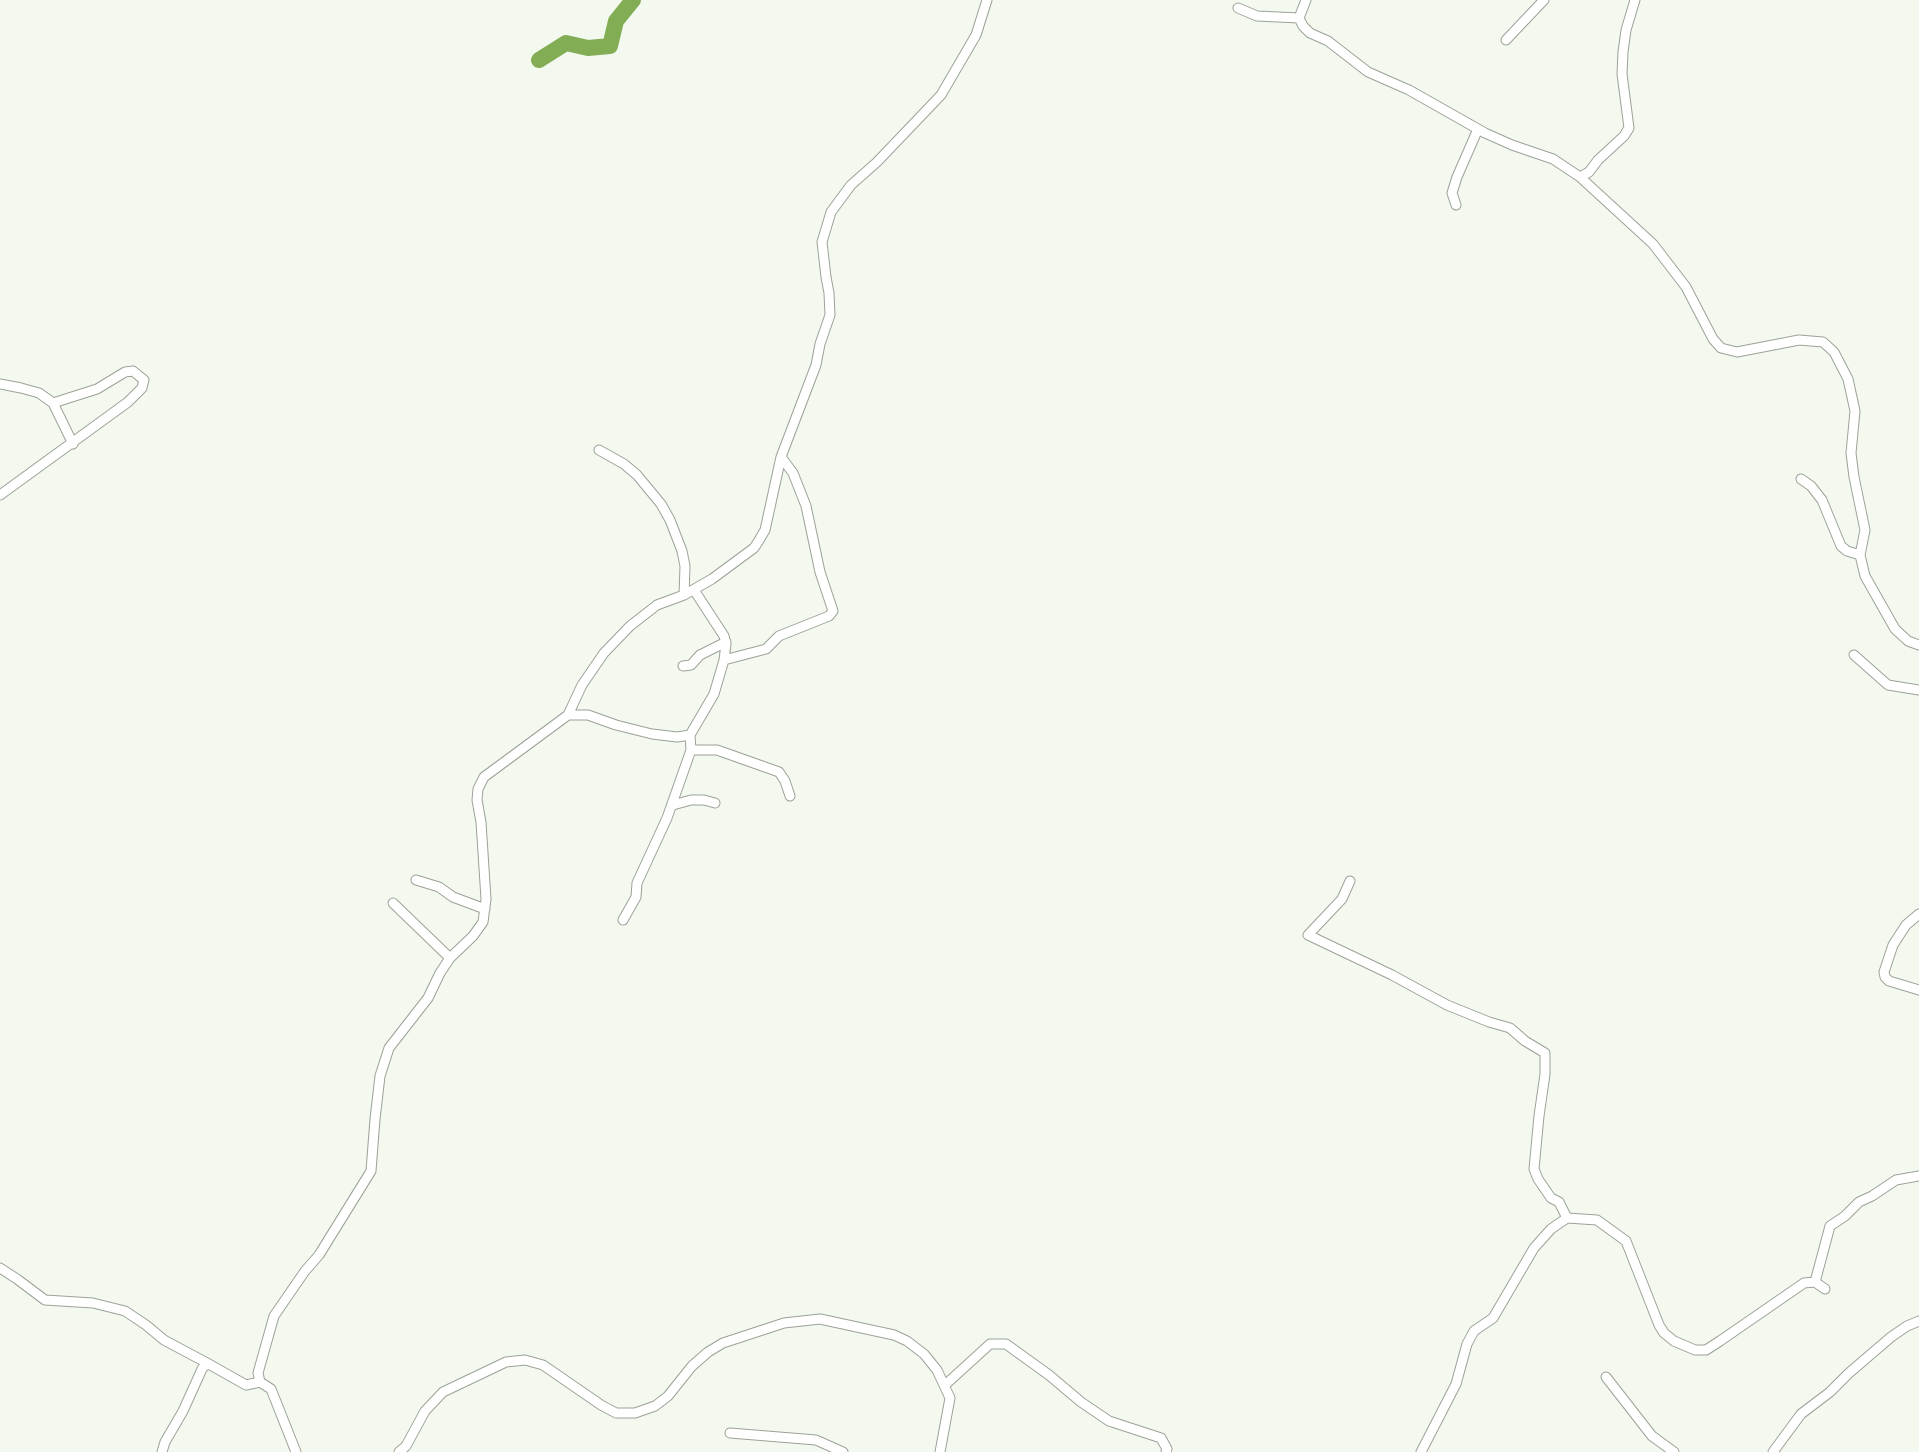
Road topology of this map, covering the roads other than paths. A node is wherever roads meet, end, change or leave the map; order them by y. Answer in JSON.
{"nodes":[{"id":1,"x":987,"y":0,"type":"edge"},
{"id":2,"x":1306,"y":0,"type":"edge"},
{"id":3,"x":1544,"y":0,"type":"edge"},
{"id":4,"x":1635,"y":0,"type":"edge"},
{"id":5,"x":1238,"y":8,"type":"dead end"},
{"id":6,"x":1299,"y":18,"type":"junction"},
{"id":7,"x":1506,"y":40,"type":"dead end"},
{"id":8,"x":1478,"y":129,"type":"junction"},
{"id":9,"x":1580,"y":177,"type":"junction"},
{"id":10,"x":1456,"y":206,"type":"dead end"},
{"id":11,"x":0,"y":384,"type":"edge"},
{"id":12,"x":53,"y":403,"type":"junction"},
{"id":13,"x":73,"y":444,"type":"junction"},
{"id":14,"x":599,"y":450,"type":"dead end"},
{"id":15,"x":781,"y":457,"type":"junction"},
{"id":16,"x":1801,"y":479,"type":"dead end"},
{"id":17,"x":0,"y":495,"type":"edge"},
{"id":18,"x":1860,"y":555,"type":"junction"},
{"id":19,"x":694,"y":590,"type":"junction"},
{"id":20,"x":684,"y":595,"type":"junction"},
{"id":21,"x":726,"y":642,"type":"junction"},
{"id":22,"x":1919,"y":645,"type":"edge"},
{"id":23,"x":1854,"y":655,"type":"dead end"},
{"id":24,"x":724,"y":660,"type":"junction"},
{"id":25,"x":683,"y":666,"type":"dead end"},
{"id":26,"x":1919,"y":690,"type":"edge"},
{"id":27,"x":568,"y":715,"type":"junction"},
{"id":28,"x":690,"y":735,"type":"junction"},
{"id":29,"x":691,"y":750,"type":"junction"},
{"id":30,"x":790,"y":796,"type":"dead end"},
{"id":31,"x":715,"y":803,"type":"dead end"},
{"id":32,"x":673,"y":804,"type":"junction"},
{"id":33,"x":416,"y":880,"type":"dead end"},
{"id":34,"x":1350,"y":881,"type":"dead end"},
{"id":35,"x":393,"y":903,"type":"dead end"},
{"id":36,"x":485,"y":909,"type":"junction"},
{"id":37,"x":1919,"y":914,"type":"edge"},
{"id":38,"x":623,"y":920,"type":"dead end"},
{"id":39,"x":450,"y":958,"type":"junction"},
{"id":40,"x":1919,"y":990,"type":"edge"},
{"id":41,"x":1919,"y":1176,"type":"edge"},
{"id":42,"x":1567,"y":1218,"type":"junction"},
{"id":43,"x":0,"y":1268,"type":"edge"},
{"id":44,"x":1815,"y":1282,"type":"junction"},
{"id":45,"x":1825,"y":1289,"type":"dead end"},
{"id":46,"x":1919,"y":1321,"type":"edge"},
{"id":47,"x":207,"y":1363,"type":"junction"},
{"id":48,"x":1606,"y":1377,"type":"dead end"},
{"id":49,"x":260,"y":1382,"type":"junction"},
{"id":50,"x":946,"y":1384,"type":"junction"},
{"id":51,"x":730,"y":1432,"type":"dead end"},
{"id":52,"x":162,"y":1452,"type":"edge"},
{"id":53,"x":296,"y":1452,"type":"edge"},
{"id":54,"x":399,"y":1452,"type":"edge"},
{"id":55,"x":843,"y":1452,"type":"edge"},
{"id":56,"x":940,"y":1452,"type":"edge"},
{"id":57,"x":1166,"y":1452,"type":"edge"},
{"id":58,"x":1422,"y":1452,"type":"edge"},
{"id":59,"x":1674,"y":1452,"type":"edge"},
{"id":60,"x":1773,"y":1452,"type":"edge"}],
"edges":[{"from":1,"to":15,"type":"street"},
{"from":2,"to":6,"type":"street"},
{"from":3,"to":7,"type":"street"},
{"from":4,"to":9,"type":"street"},
{"from":5,"to":6,"type":"street"},
{"from":6,"to":8,"type":"street"},
{"from":8,"to":9,"type":"street"},
{"from":8,"to":10,"type":"street"},
{"from":9,"to":18,"type":"street"},
{"from":11,"to":12,"type":"street"},
{"from":12,"to":13,"type":"street"},
{"from":12,"to":13,"type":"street"},
{"from":13,"to":17,"type":"street"},
{"from":14,"to":20,"type":"street"},
{"from":15,"to":19,"type":"street"},
{"from":15,"to":24,"type":"street"},
{"from":16,"to":18,"type":"street"},
{"from":18,"to":22,"type":"street"},
{"from":19,"to":20,"type":"street"},
{"from":19,"to":21,"type":"street"},
{"from":20,"to":27,"type":"street"},
{"from":21,"to":24,"type":"street"},
{"from":21,"to":25,"type":"street"},
{"from":23,"to":26,"type":"street"},
{"from":24,"to":28,"type":"street"},
{"from":27,"to":28,"type":"street"},
{"from":27,"to":36,"type":"street"},
{"from":28,"to":29,"type":"street"},
{"from":29,"to":30,"type":"street"},
{"from":29,"to":32,"type":"street"},
{"from":31,"to":32,"type":"street"},
{"from":32,"to":38,"type":"street"},
{"from":33,"to":36,"type":"street"},
{"from":34,"to":42,"type":"street"},
{"from":35,"to":39,"type":"street"},
{"from":36,"to":39,"type":"street"},
{"from":37,"to":40,"type":"street"},
{"from":39,"to":49,"type":"street"},
{"from":41,"to":44,"type":"street"},
{"from":42,"to":44,"type":"street"},
{"from":42,"to":58,"type":"street"},
{"from":43,"to":47,"type":"street"},
{"from":44,"to":45,"type":"street"},
{"from":46,"to":60,"type":"street"},
{"from":47,"to":49,"type":"street"},
{"from":47,"to":52,"type":"street"},
{"from":48,"to":59,"type":"street"},
{"from":49,"to":53,"type":"street"},
{"from":50,"to":54,"type":"street"},
{"from":50,"to":56,"type":"street"},
{"from":50,"to":57,"type":"street"},
{"from":51,"to":55,"type":"street"}]}
